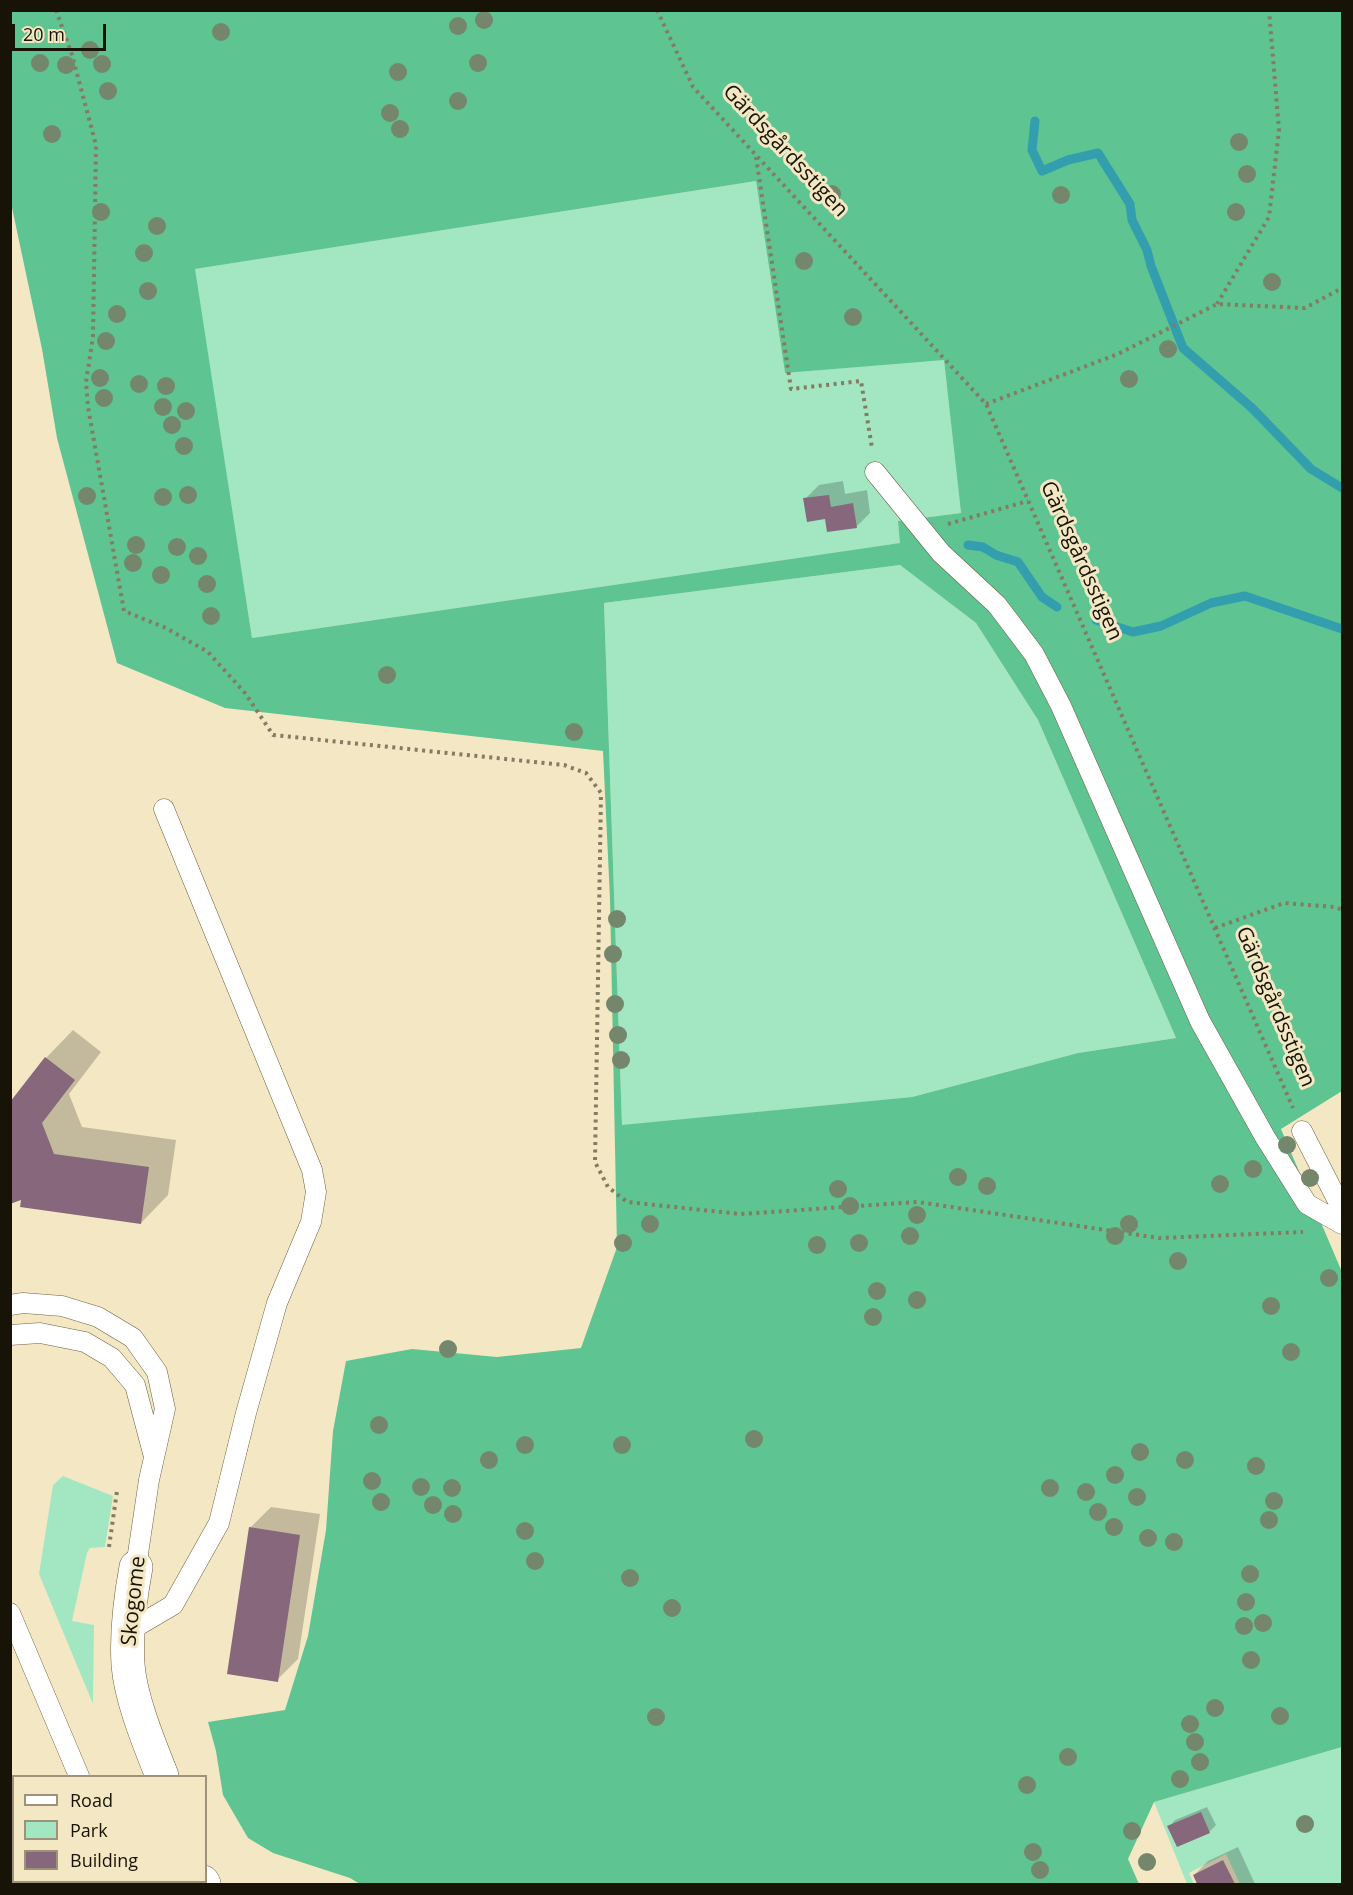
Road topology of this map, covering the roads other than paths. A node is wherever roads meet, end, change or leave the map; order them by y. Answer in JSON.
{"nodes":[{"id":1,"x":875,"y":472,"type":"road end"},
{"id":2,"x":164,"y":809,"type":"dead end"},
{"id":3,"x":1302,"y":1131,"type":"road end"},
{"id":4,"x":1342,"y":1209,"type":"edge"},
{"id":5,"x":1342,"y":1224,"type":"edge"},
{"id":6,"x":10,"y":1305,"type":"edge"},
{"id":7,"x":10,"y":1335,"type":"edge"},
{"id":8,"x":154,"y":1458,"type":"junction"},
{"id":9,"x":136,"y":1567,"type":"joint"},
{"id":10,"x":10,"y":1612,"type":"edge"},
{"id":11,"x":127,"y":1632,"type":"junction"},
{"id":12,"x":79,"y":1775,"type":"edge"},
{"id":13,"x":162,"y":1775,"type":"edge"}],
"edges":[{"from":1,"to":5,"type":"lane"},
{"from":2,"to":11,"type":"lane"},
{"from":3,"to":4,"type":"lane"},
{"from":6,"to":8,"type":"lane","name":"Skogome"},
{"from":7,"to":8,"type":"lane","name":"Skogome"},
{"from":8,"to":9,"type":"lane","name":"Skogome"},
{"from":9,"to":11,"type":"street","name":"Skogome"},
{"from":10,"to":12,"type":"lane"},
{"from":11,"to":13,"type":"street","name":"Skogome"}]}
